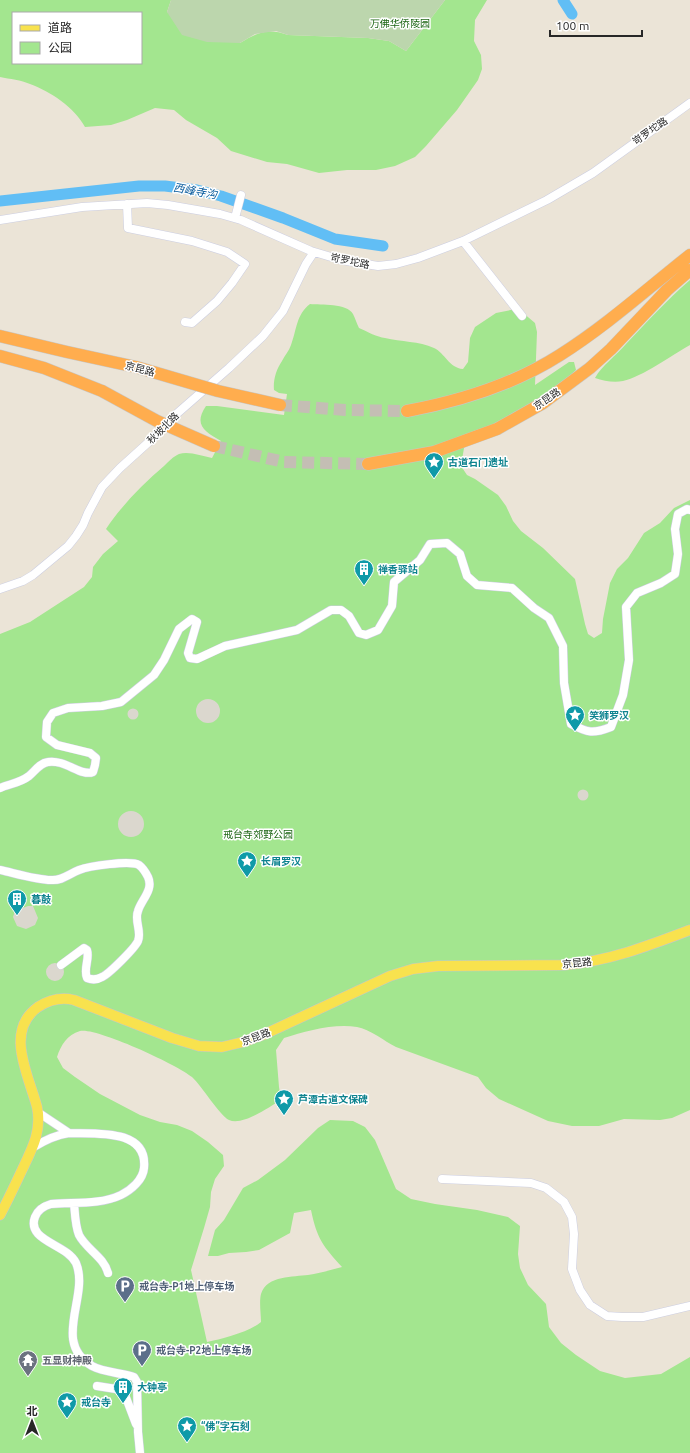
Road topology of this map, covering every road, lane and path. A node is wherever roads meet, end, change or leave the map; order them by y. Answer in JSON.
{"nodes":[{"id":1,"x":690,"y":103,"type":"edge"},
{"id":2,"x":240,"y":196,"type":"dead end"},
{"id":3,"x":128,"y":204,"type":"junction"},
{"id":4,"x":235,"y":218,"type":"junction"},
{"id":5,"x":0,"y":220,"type":"edge"},
{"id":6,"x":463,"y":241,"type":"junction"},
{"id":7,"x":314,"y":252,"type":"junction"},
{"id":8,"x":690,"y":255,"type":"edge"},
{"id":9,"x":690,"y":270,"type":"edge"},
{"id":10,"x":522,"y":316,"type":"dead end"},
{"id":11,"x":185,"y":322,"type":"dead end"},
{"id":12,"x":0,"y":336,"type":"edge"},
{"id":13,"x":0,"y":356,"type":"edge"},
{"id":14,"x":280,"y":405,"type":"tunnel mouth"},
{"id":15,"x":407,"y":411,"type":"tunnel mouth"},
{"id":16,"x":214,"y":446,"type":"tunnel mouth"},
{"id":17,"x":368,"y":464,"type":"tunnel mouth"},
{"id":18,"x":690,"y":510,"type":"edge"},
{"id":19,"x":0,"y":589,"type":"edge"},
{"id":20,"x":0,"y":788,"type":"edge"},
{"id":21,"x":0,"y":870,"type":"edge"},
{"id":22,"x":690,"y":930,"type":"edge"},
{"id":23,"x":61,"y":965,"type":"dead end"},
{"id":24,"x":39,"y":1113,"type":"junction"},
{"id":25,"x":69,"y":1133,"type":"junction"},
{"id":26,"x":34,"y":1147,"type":"junction"},
{"id":27,"x":442,"y":1179,"type":"dead end"},
{"id":28,"x":74,"y":1203,"type":"junction"},
{"id":29,"x":0,"y":1215,"type":"edge"},
{"id":30,"x":108,"y":1273,"type":"dead end"},
{"id":31,"x":690,"y":1306,"type":"edge"},
{"id":32,"x":97,"y":1386,"type":"dead end"},
{"id":33,"x":138,"y":1431,"type":"junction"},
{"id":34,"x":140,"y":1453,"type":"edge"}],
"edges":[{"from":1,"to":6,"type":"street","name":"岢罗坨路"},
{"from":2,"to":4,"type":"street"},
{"from":3,"to":4,"type":"street","name":"岢罗坨路"},
{"from":3,"to":5,"type":"street","name":"岢罗坨路"},
{"from":3,"to":11,"type":"street"},
{"from":4,"to":7,"type":"street","name":"岢罗坨路"},
{"from":6,"to":7,"type":"street","name":"岢罗坨路"},
{"from":6,"to":10,"type":"street"},
{"from":7,"to":19,"type":"street","name":"秋坡北路"},
{"from":8,"to":15,"type":"highway"},
{"from":9,"to":17,"type":"highway","name":"京昆路"},
{"from":12,"to":14,"type":"highway","name":"京昆路","bridge":true},
{"from":13,"to":16,"type":"highway","bridge":true},
{"from":18,"to":20,"type":"street"},
{"from":21,"to":23,"type":"street"},
{"from":22,"to":24,"type":"main road","name":"京昆路"},
{"from":24,"to":25,"type":"street"},
{"from":24,"to":26,"type":"main road","name":"京昆路"},
{"from":25,"to":26,"type":"street"},
{"from":25,"to":28,"type":"street"},
{"from":26,"to":29,"type":"main road","name":"京昆路"},
{"from":27,"to":31,"type":"street"},
{"from":28,"to":30,"type":"street"},
{"from":28,"to":33,"type":"street"},
{"from":32,"to":33,"type":"street"},
{"from":33,"to":34,"type":"street"}]}
